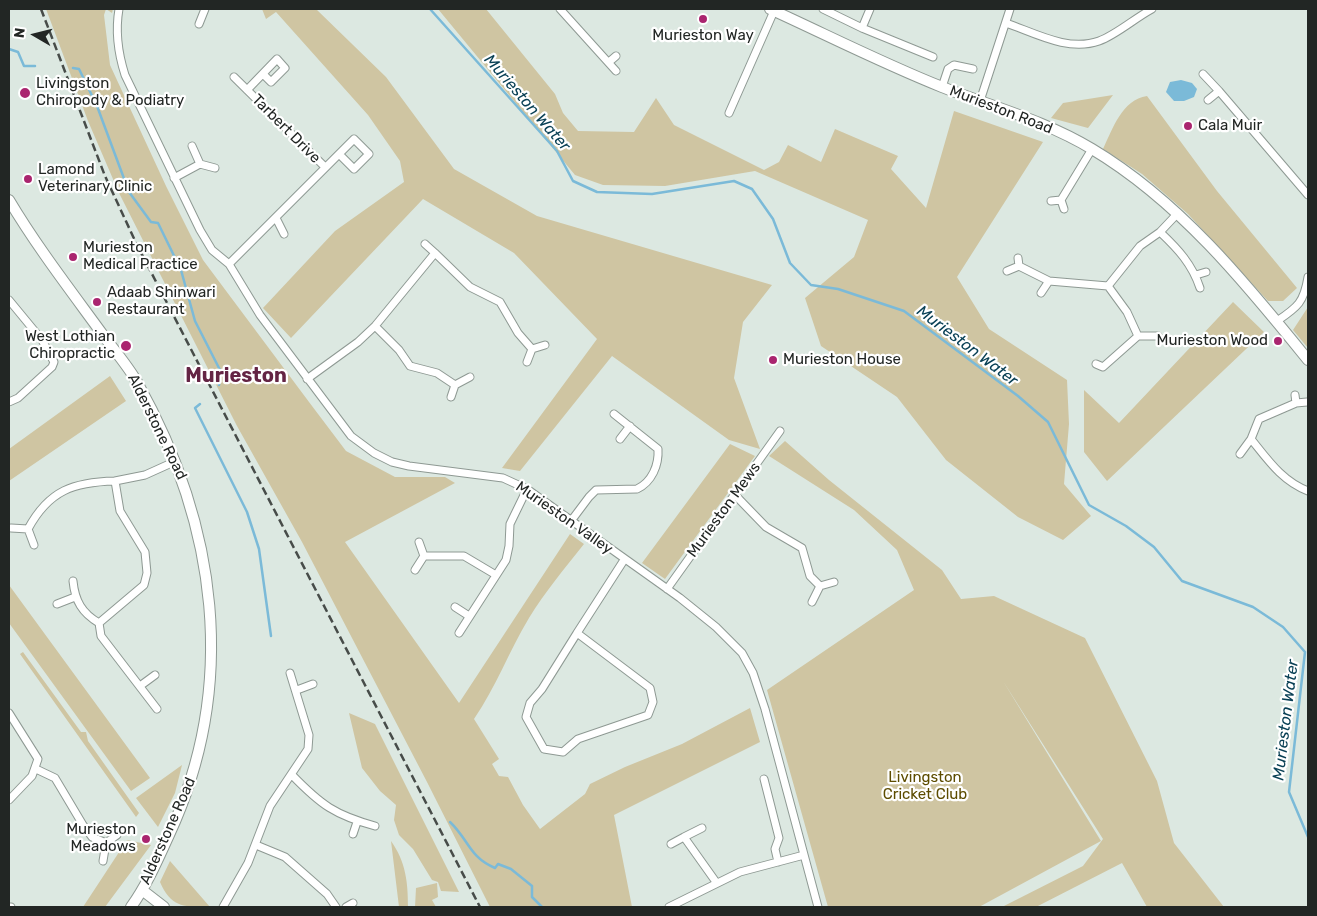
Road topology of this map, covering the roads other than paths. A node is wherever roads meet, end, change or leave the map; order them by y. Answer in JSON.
{"nodes":[{"id":1,"x":118,"y":9,"type":"edge"},
{"id":2,"x":206,"y":9,"type":"edge"},
{"id":3,"x":560,"y":9,"type":"edge"},
{"id":4,"x":823,"y":9,"type":"edge"},
{"id":5,"x":870,"y":9,"type":"edge"},
{"id":6,"x":1010,"y":9,"type":"edge"},
{"id":7,"x":1152,"y":9,"type":"edge"},
{"id":8,"x":772,"y":10,"type":"edge"},
{"id":9,"x":1006,"y":23,"type":"junction"},
{"id":10,"x":199,"y":24,"type":"dead end"},
{"id":11,"x":862,"y":28,"type":"junction"},
{"id":12,"x":616,"y":56,"type":"dead end"},
{"id":13,"x":933,"y":57,"type":"dead end"},
{"id":14,"x":609,"y":62,"type":"junction"},
{"id":15,"x":973,"y":69,"type":"dead end"},
{"id":16,"x":616,"y":71,"type":"dead end"},
{"id":17,"x":262,"y":74,"type":"dead end"},
{"id":18,"x":1203,"y":74,"type":"dead end"},
{"id":19,"x":234,"y":77,"type":"dead end"},
{"id":20,"x":942,"y":87,"type":"junction"},
{"id":21,"x":247,"y":90,"type":"junction"},
{"id":22,"x":1219,"y":91,"type":"junction"},
{"id":23,"x":1208,"y":100,"type":"dead end"},
{"id":24,"x":980,"y":101,"type":"junction"},
{"id":25,"x":734,"y":104,"type":"junction"},
{"id":26,"x":742,"y":107,"type":"dead end"},
{"id":27,"x":730,"y":113,"type":"dead end"},
{"id":28,"x":192,"y":146,"type":"dead end"},
{"id":29,"x":1092,"y":149,"type":"junction"},
{"id":30,"x":339,"y":154,"type":"dead end"},
{"id":31,"x":200,"y":164,"type":"junction"},
{"id":32,"x":325,"y":167,"type":"junction"},
{"id":33,"x":215,"y":168,"type":"dead end"},
{"id":34,"x":174,"y":178,"type":"junction"},
{"id":35,"x":1308,"y":195,"type":"edge"},
{"id":36,"x":1061,"y":200,"type":"junction"},
{"id":37,"x":1051,"y":201,"type":"dead end"},
{"id":38,"x":10,"y":205,"type":"edge"},
{"id":39,"x":1064,"y":209,"type":"dead end"},
{"id":40,"x":1178,"y":213,"type":"junction"},
{"id":41,"x":276,"y":218,"type":"junction"},
{"id":42,"x":1160,"y":232,"type":"junction"},
{"id":43,"x":284,"y":234,"type":"dead end"},
{"id":44,"x":425,"y":244,"type":"dead end"},
{"id":45,"x":435,"y":253,"type":"junction"},
{"id":46,"x":229,"y":264,"type":"junction"},
{"id":47,"x":1007,"y":271,"type":"dead end"},
{"id":48,"x":1206,"y":272,"type":"dead end"},
{"id":49,"x":1196,"y":275,"type":"junction"},
{"id":50,"x":1308,"y":277,"type":"edge"},
{"id":51,"x":1048,"y":281,"type":"junction"},
{"id":52,"x":1108,"y":286,"type":"junction"},
{"id":53,"x":1200,"y":288,"type":"dead end"},
{"id":54,"x":1041,"y":293,"type":"dead end"},
{"id":55,"x":9,"y":300,"type":"edge"},
{"id":56,"x":1277,"y":321,"type":"junction"},
{"id":57,"x":375,"y":326,"type":"junction"},
{"id":58,"x":1138,"y":336,"type":"junction"},
{"id":59,"x":1158,"y":336,"type":"dead end"},
{"id":60,"x":544,"y":345,"type":"dead end"},
{"id":61,"x":532,"y":349,"type":"junction"},
{"id":62,"x":1308,"y":360,"type":"edge"},
{"id":63,"x":527,"y":362,"type":"dead end"},
{"id":64,"x":1102,"y":368,"type":"dead end"},
{"id":65,"x":470,"y":377,"type":"dead end"},
{"id":66,"x":307,"y":379,"type":"junction"},
{"id":67,"x":455,"y":385,"type":"junction"},
{"id":68,"x":1295,"y":395,"type":"dead end"},
{"id":69,"x":452,"y":397,"type":"dead end"},
{"id":70,"x":9,"y":402,"type":"edge"},
{"id":71,"x":1307,"y":402,"type":"dead end"},
{"id":72,"x":1296,"y":403,"type":"junction"},
{"id":73,"x":614,"y":414,"type":"dead end"},
{"id":74,"x":630,"y":426,"type":"junction"},
{"id":75,"x":780,"y":431,"type":"dead end"},
{"id":76,"x":620,"y":439,"type":"dead end"},
{"id":77,"x":1251,"y":439,"type":"junction"},
{"id":78,"x":1240,"y":454,"type":"dead end"},
{"id":79,"x":176,"y":461,"type":"junction"},
{"id":80,"x":116,"y":481,"type":"junction"},
{"id":81,"x":527,"y":489,"type":"junction"},
{"id":82,"x":1308,"y":491,"type":"edge"},
{"id":83,"x":735,"y":495,"type":"junction"},
{"id":84,"x":572,"y":521,"type":"junction"},
{"id":85,"x":10,"y":528,"type":"dead end"},
{"id":86,"x":28,"y":528,"type":"junction"},
{"id":87,"x":419,"y":542,"type":"dead end"},
{"id":88,"x":34,"y":545,"type":"dead end"},
{"id":89,"x":424,"y":556,"type":"junction"},
{"id":90,"x":624,"y":560,"type":"junction"},
{"id":91,"x":415,"y":570,"type":"dead end"},
{"id":92,"x":496,"y":575,"type":"junction"},
{"id":93,"x":73,"y":581,"type":"dead end"},
{"id":94,"x":834,"y":582,"type":"dead end"},
{"id":95,"x":820,"y":586,"type":"junction"},
{"id":96,"x":666,"y":589,"type":"junction"},
{"id":97,"x":74,"y":597,"type":"junction"},
{"id":98,"x":812,"y":602,"type":"dead end"},
{"id":99,"x":57,"y":604,"type":"dead end"},
{"id":100,"x":455,"y":607,"type":"dead end"},
{"id":101,"x":469,"y":616,"type":"junction"},
{"id":102,"x":99,"y":623,"type":"junction"},
{"id":103,"x":459,"y":633,"type":"dead end"},
{"id":104,"x":577,"y":633,"type":"junction"},
{"id":105,"x":290,"y":673,"type":"dead end"},
{"id":106,"x":155,"y":675,"type":"dead end"},
{"id":107,"x":313,"y":684,"type":"dead end"},
{"id":108,"x":140,"y":686,"type":"junction"},
{"id":109,"x":297,"y":690,"type":"junction"},
{"id":110,"x":157,"y":709,"type":"dead end"},
{"id":111,"x":9,"y":713,"type":"edge"},
{"id":112,"x":36,"y":768,"type":"junction"},
{"id":113,"x":292,"y":775,"type":"junction"},
{"id":114,"x":764,"y":779,"type":"dead end"},
{"id":115,"x":9,"y":800,"type":"edge"},
{"id":116,"x":357,"y":822,"type":"junction"},
{"id":117,"x":375,"y":826,"type":"dead end"},
{"id":118,"x":702,"y":828,"type":"dead end"},
{"id":119,"x":353,"y":834,"type":"dead end"},
{"id":120,"x":117,"y":835,"type":"dead end"},
{"id":121,"x":684,"y":837,"type":"junction"},
{"id":122,"x":106,"y":843,"type":"junction"},
{"id":123,"x":672,"y":844,"type":"dead end"},
{"id":124,"x":256,"y":845,"type":"junction"},
{"id":125,"x":804,"y":855,"type":"junction"},
{"id":126,"x":103,"y":862,"type":"dead end"},
{"id":127,"x":778,"y":862,"type":"junction"},
{"id":128,"x":716,"y":882,"type":"junction"},
{"id":129,"x":142,"y":890,"type":"junction"},
{"id":130,"x":353,"y":903,"type":"dead end"},
{"id":131,"x":133,"y":904,"type":"edge"},
{"id":132,"x":163,"y":907,"type":"edge"},
{"id":133,"x":222,"y":907,"type":"edge"},
{"id":134,"x":336,"y":907,"type":"edge"},
{"id":135,"x":346,"y":907,"type":"edge"},
{"id":136,"x":669,"y":907,"type":"edge"},
{"id":137,"x":818,"y":907,"type":"edge"}],
"edges":[{"from":1,"to":34,"type":"street","name":"Murieston Valley"},
{"from":2,"to":10,"type":"street"},
{"from":3,"to":14,"type":"street"},
{"from":4,"to":11,"type":"street"},
{"from":5,"to":11,"type":"street"},
{"from":6,"to":9,"type":"street"},
{"from":7,"to":9,"type":"street"},
{"from":8,"to":20,"type":"street","name":"Murieston Road"},
{"from":8,"to":25,"type":"street"},
{"from":9,"to":24,"type":"street"},
{"from":11,"to":13,"type":"street"},
{"from":12,"to":14,"type":"street"},
{"from":14,"to":16,"type":"street"},
{"from":15,"to":20,"type":"street"},
{"from":17,"to":21,"type":"street","name":"Tarbert Drive"},
{"from":18,"to":22,"type":"street"},
{"from":19,"to":21,"type":"street","name":"Tarbert Drive"},
{"from":20,"to":24,"type":"street","name":"Murieston Road"},
{"from":21,"to":32,"type":"street","name":"Tarbert Drive"},
{"from":22,"to":23,"type":"street"},
{"from":22,"to":35,"type":"street"},
{"from":24,"to":29,"type":"street","name":"Murieston Road"},
{"from":25,"to":26,"type":"street"},
{"from":25,"to":27,"type":"street"},
{"from":28,"to":31,"type":"street"},
{"from":29,"to":36,"type":"street"},
{"from":29,"to":40,"type":"street","name":"Murieston Road"},
{"from":30,"to":32,"type":"street","name":"Tarbert Drive"},
{"from":31,"to":33,"type":"street"},
{"from":31,"to":34,"type":"street"},
{"from":32,"to":41,"type":"street","name":"Tarbert Drive"},
{"from":34,"to":46,"type":"street","name":"Murieston Valley"},
{"from":36,"to":37,"type":"street"},
{"from":36,"to":39,"type":"street"},
{"from":38,"to":79,"type":"street","name":"Alderstone Road"},
{"from":40,"to":42,"type":"street"},
{"from":40,"to":56,"type":"street","name":"Murieston Road"},
{"from":41,"to":43,"type":"street"},
{"from":41,"to":46,"type":"street","name":"Tarbert Drive"},
{"from":42,"to":49,"type":"street"},
{"from":42,"to":52,"type":"street"},
{"from":44,"to":45,"type":"street"},
{"from":45,"to":57,"type":"street"},
{"from":45,"to":61,"type":"street"},
{"from":46,"to":66,"type":"street","name":"Murieston Valley"},
{"from":47,"to":51,"type":"street"},
{"from":48,"to":49,"type":"street"},
{"from":49,"to":53,"type":"street"},
{"from":50,"to":56,"type":"street"},
{"from":51,"to":52,"type":"street"},
{"from":51,"to":54,"type":"street"},
{"from":52,"to":58,"type":"street"},
{"from":55,"to":70,"type":"street"},
{"from":56,"to":62,"type":"street","name":"Murieston Road"},
{"from":57,"to":66,"type":"street"},
{"from":57,"to":67,"type":"street"},
{"from":58,"to":59,"type":"street"},
{"from":58,"to":64,"type":"street"},
{"from":60,"to":61,"type":"street"},
{"from":61,"to":63,"type":"street"},
{"from":65,"to":67,"type":"street"},
{"from":66,"to":81,"type":"street","name":"Murieston Valley"},
{"from":67,"to":69,"type":"street"},
{"from":68,"to":72,"type":"street"},
{"from":71,"to":72,"type":"street"},
{"from":72,"to":77,"type":"street"},
{"from":73,"to":74,"type":"street"},
{"from":74,"to":76,"type":"street"},
{"from":74,"to":84,"type":"street"},
{"from":75,"to":83,"type":"street","name":"Murieston Mews"},
{"from":77,"to":78,"type":"street"},
{"from":77,"to":82,"type":"street"},
{"from":79,"to":80,"type":"street"},
{"from":79,"to":129,"type":"street","name":"Alderstone Road"},
{"from":80,"to":86,"type":"street"},
{"from":80,"to":102,"type":"street"},
{"from":81,"to":84,"type":"street","name":"Murieston Valley"},
{"from":81,"to":92,"type":"street"},
{"from":83,"to":95,"type":"street"},
{"from":83,"to":96,"type":"street","name":"Murieston Mews"},
{"from":84,"to":90,"type":"street","name":"Murieston Valley"},
{"from":85,"to":86,"type":"street"},
{"from":86,"to":88,"type":"street"},
{"from":87,"to":89,"type":"street"},
{"from":89,"to":91,"type":"street"},
{"from":89,"to":92,"type":"street"},
{"from":90,"to":96,"type":"street","name":"Murieston Valley"},
{"from":90,"to":104,"type":"street"},
{"from":92,"to":101,"type":"street"},
{"from":93,"to":97,"type":"street"},
{"from":94,"to":95,"type":"street"},
{"from":95,"to":98,"type":"street"},
{"from":96,"to":125,"type":"street","name":"Murieston Valley"},
{"from":97,"to":99,"type":"street"},
{"from":97,"to":102,"type":"street"},
{"from":100,"to":101,"type":"street"},
{"from":101,"to":103,"type":"street"},
{"from":102,"to":108,"type":"street"},
{"from":104,"to":104,"type":"street"},
{"from":105,"to":109,"type":"street"},
{"from":106,"to":108,"type":"street"},
{"from":107,"to":109,"type":"street"},
{"from":108,"to":110,"type":"street"},
{"from":109,"to":113,"type":"street"},
{"from":111,"to":112,"type":"street"},
{"from":112,"to":115,"type":"street"},
{"from":112,"to":122,"type":"street"},
{"from":113,"to":116,"type":"street"},
{"from":113,"to":124,"type":"street"},
{"from":114,"to":127,"type":"street"},
{"from":116,"to":117,"type":"street"},
{"from":116,"to":119,"type":"street"},
{"from":118,"to":121,"type":"street"},
{"from":120,"to":122,"type":"street"},
{"from":121,"to":123,"type":"street"},
{"from":121,"to":128,"type":"street"},
{"from":122,"to":126,"type":"street"},
{"from":124,"to":133,"type":"street"},
{"from":124,"to":134,"type":"street"},
{"from":125,"to":127,"type":"street"},
{"from":125,"to":137,"type":"street","name":"Murieston Valley"},
{"from":127,"to":128,"type":"street"},
{"from":128,"to":136,"type":"street"},
{"from":129,"to":131,"type":"street","name":"Alderstone Road"},
{"from":129,"to":132,"type":"street"},
{"from":130,"to":135,"type":"street"},
{"from":131,"to":132,"type":"street"}]}
